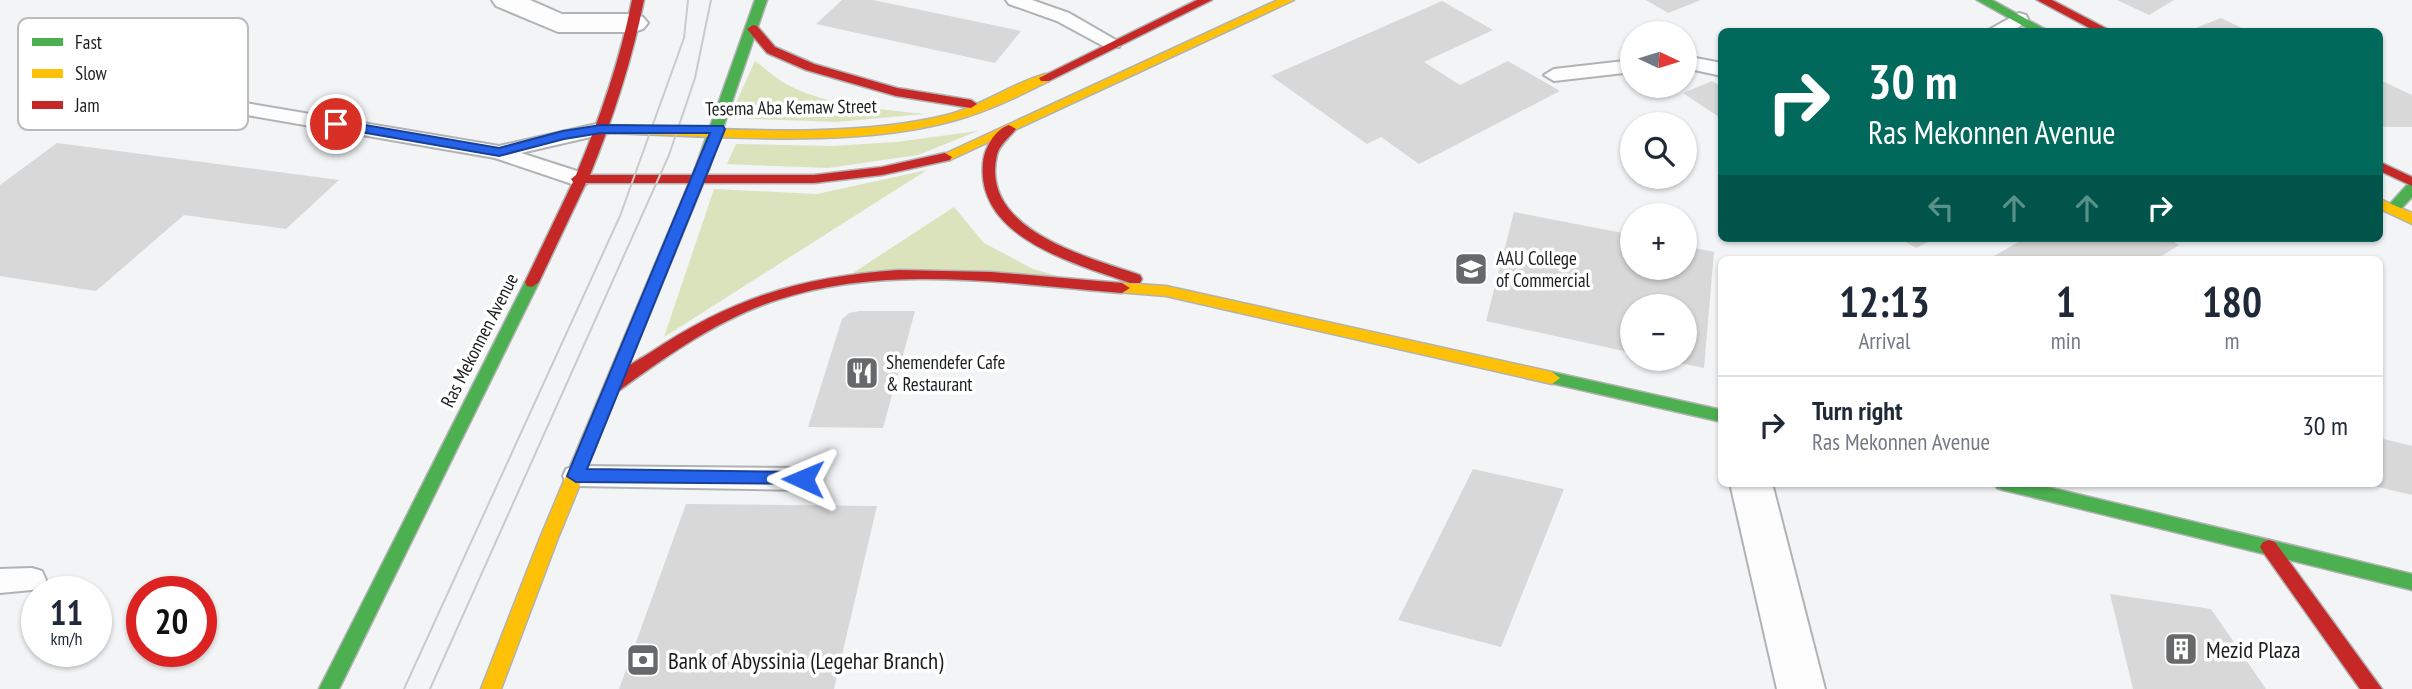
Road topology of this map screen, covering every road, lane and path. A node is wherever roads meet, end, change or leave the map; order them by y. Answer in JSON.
{"nodes":[{"id":1,"x":506,"y":0,"type":"edge"},
{"id":2,"x":1015,"y":0,"type":"edge"},
{"id":3,"x":1206,"y":0,"type":"edge"},
{"id":4,"x":1288,"y":0,"type":"edge"},
{"id":5,"x":1983,"y":0,"type":"edge"},
{"id":6,"x":2043,"y":0,"type":"edge"},
{"id":7,"x":763,"y":1,"type":"edge"},
{"id":8,"x":635,"y":12,"type":"edge"},
{"id":9,"x":2019,"y":19,"type":"junction"},
{"id":10,"x":2002,"y":28,"type":"edge"},
{"id":11,"x":2036,"y":28,"type":"edge"},
{"id":12,"x":2099,"y":28,"type":"edge"},
{"id":13,"x":753,"y":29,"type":"junction"},
{"id":14,"x":1112,"y":43,"type":"junction"},
{"id":15,"x":1698,"y":63,"type":"edge"},
{"id":16,"x":1620,"y":67,"type":"edge"},
{"id":17,"x":1718,"y":68,"type":"edge"},
{"id":18,"x":1554,"y":75,"type":"dead end"},
{"id":19,"x":986,"y":106,"type":"junction"},
{"id":20,"x":248,"y":109,"type":"edge"},
{"id":21,"x":601,"y":129,"type":"junction"},
{"id":22,"x":718,"y":129,"type":"junction"},
{"id":23,"x":1009,"y":129,"type":"junction"},
{"id":24,"x":499,"y":152,"type":"junction"},
{"id":25,"x":2383,"y":168,"type":"edge"},
{"id":26,"x":578,"y":179,"type":"junction"},
{"id":27,"x":698,"y":179,"type":"junction"},
{"id":28,"x":2412,"y":182,"type":"edge"},
{"id":29,"x":2412,"y":188,"type":"edge"},
{"id":30,"x":2386,"y":206,"type":"edge"},
{"id":31,"x":2412,"y":219,"type":"edge"},
{"id":32,"x":1166,"y":291,"type":"junction"},
{"id":33,"x":614,"y":386,"type":"junction"},
{"id":34,"x":1718,"y":415,"type":"edge"},
{"id":35,"x":576,"y":476,"type":"junction"},
{"id":36,"x":803,"y":479,"type":"dead end"},
{"id":37,"x":1752,"y":487,"type":"edge"},
{"id":38,"x":2020,"y":487,"type":"edge"},
{"id":39,"x":2269,"y":547,"type":"junction"},
{"id":40,"x":21,"y":580,"type":"edge"},
{"id":41,"x":0,"y":581,"type":"edge"},
{"id":42,"x":2412,"y":582,"type":"edge"},
{"id":43,"x":329,"y":689,"type":"edge"},
{"id":44,"x":491,"y":689,"type":"edge"},
{"id":45,"x":1801,"y":689,"type":"edge"},
{"id":46,"x":2372,"y":689,"type":"edge"}],
"edges":[{"from":1,"to":8,"type":"street"},
{"from":2,"to":14,"type":"lane"},
{"from":3,"to":14,"type":"main road","name":"Tesema Aba Kemaw Street"},
{"from":4,"to":23,"type":"main road"},
{"from":5,"to":9,"type":"main road"},
{"from":6,"to":12,"type":"main road"},
{"from":7,"to":13,"type":"main road"},
{"from":8,"to":21,"type":"main road","name":"Ras Mekonnen Avenue"},
{"from":9,"to":10,"type":"lane"},
{"from":9,"to":11,"type":"main road"},
{"from":13,"to":19,"type":"main road"},
{"from":13,"to":22,"type":"main road"},
{"from":14,"to":19,"type":"main road","name":"Tesema Aba Kemaw Street"},
{"from":15,"to":17,"type":"lane"},
{"from":16,"to":18,"type":"lane"},
{"from":19,"to":22,"type":"main road","name":"Tesema Aba Kemaw Street"},
{"from":19,"to":23,"type":"main road"},
{"from":20,"to":24,"type":"lane"},
{"from":21,"to":22,"type":"main road","name":"Tesema Aba Kemaw Street"},
{"from":21,"to":24,"type":"lane"},
{"from":21,"to":26,"type":"main road","name":"Ras Mekonnen Avenue"},
{"from":22,"to":27,"type":"main road"},
{"from":23,"to":27,"type":"main road"},
{"from":23,"to":32,"type":"main road"},
{"from":24,"to":26,"type":"lane"},
{"from":25,"to":28,"type":"main road"},
{"from":26,"to":27,"type":"main road"},
{"from":26,"to":43,"type":"main road","name":"Ras Mekonnen Avenue"},
{"from":27,"to":33,"type":"main road"},
{"from":29,"to":30,"type":"main road"},
{"from":30,"to":31,"type":"main road"},
{"from":32,"to":33,"type":"main road"},
{"from":32,"to":34,"type":"main road"},
{"from":33,"to":35,"type":"main road"},
{"from":35,"to":36,"type":"lane"},
{"from":35,"to":44,"type":"main road"},
{"from":37,"to":45,"type":"street"},
{"from":38,"to":39,"type":"main road"},
{"from":39,"to":42,"type":"main road"},
{"from":39,"to":46,"type":"main road"},
{"from":40,"to":41,"type":"lane"}]}
